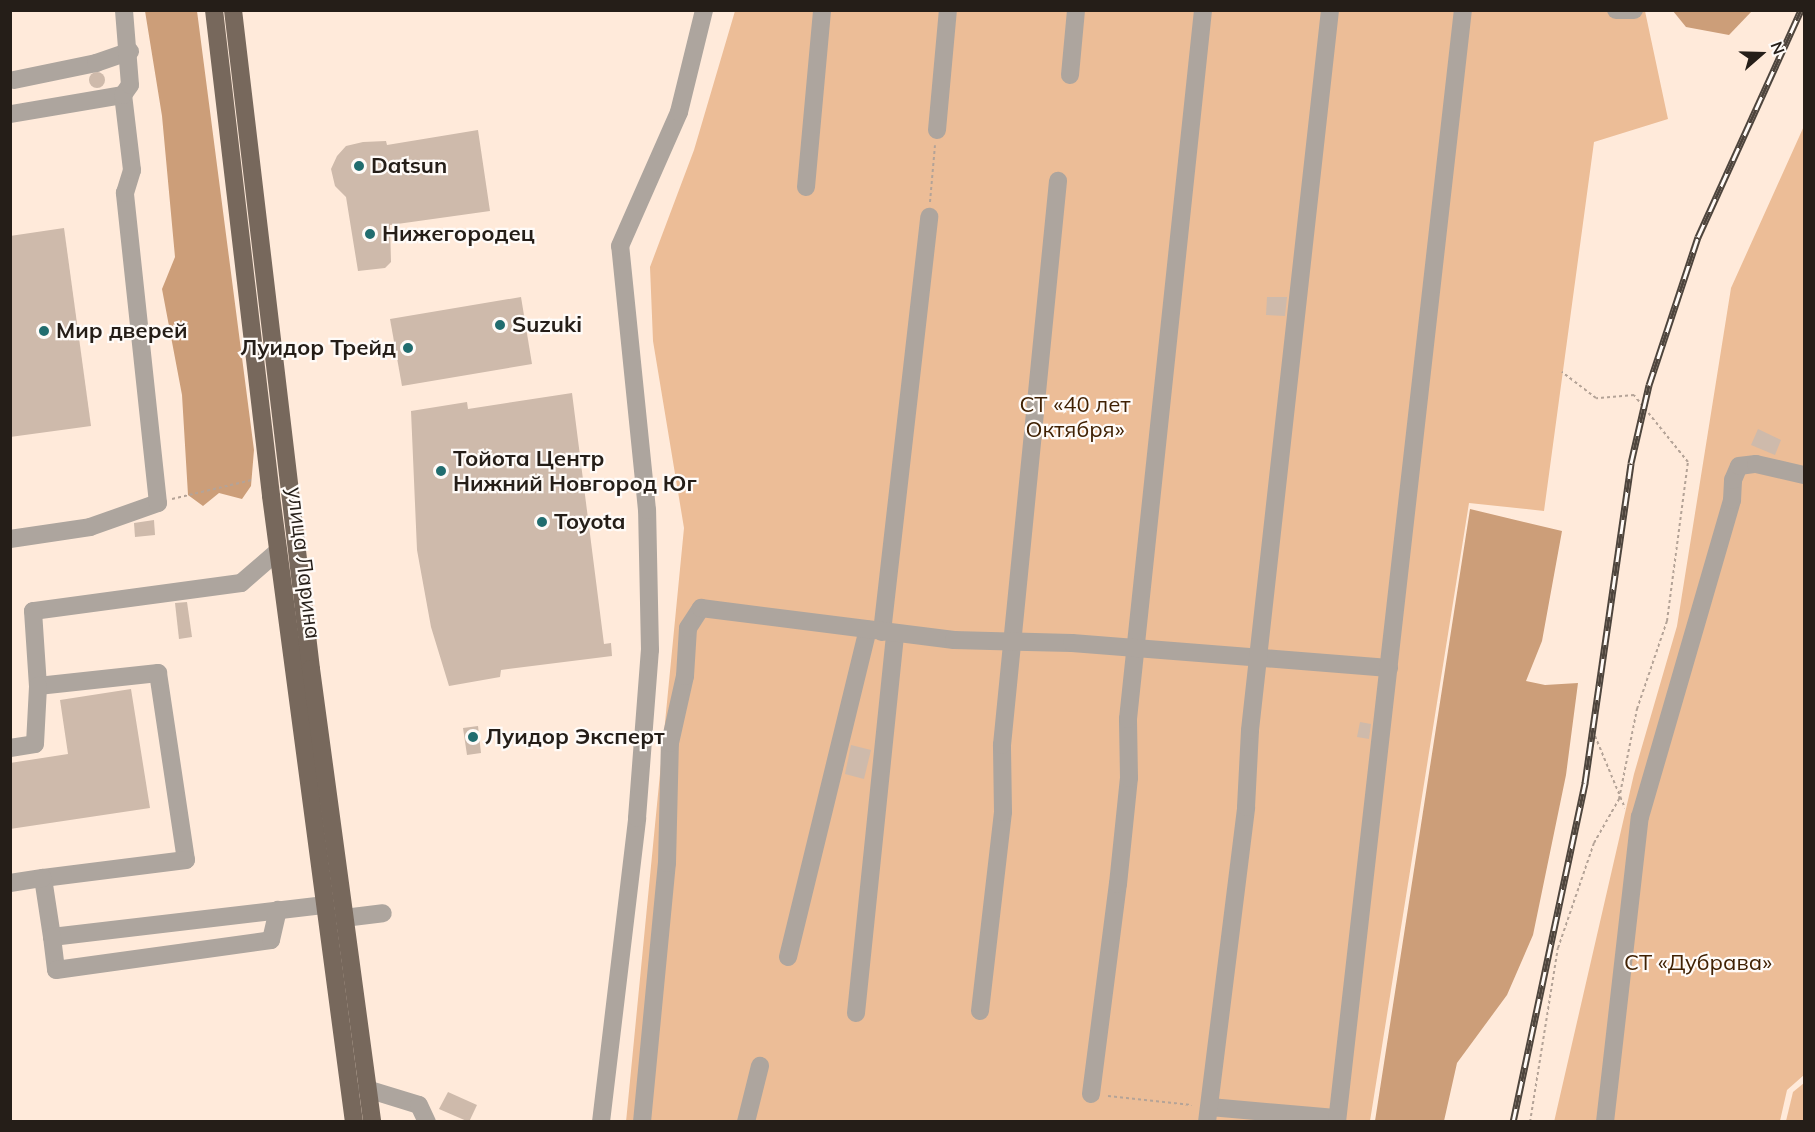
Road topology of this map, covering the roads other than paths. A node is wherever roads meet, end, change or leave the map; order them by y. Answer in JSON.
{"nodes":[{"id":1,"x":124,"y":10,"type":"edge"},
{"id":2,"x":214,"y":10,"type":"edge"},
{"id":3,"x":233,"y":10,"type":"edge"},
{"id":4,"x":704,"y":10,"type":"edge"},
{"id":5,"x":822,"y":10,"type":"edge"},
{"id":6,"x":948,"y":10,"type":"edge"},
{"id":7,"x":1076,"y":10,"type":"edge"},
{"id":8,"x":1203,"y":10,"type":"edge"},
{"id":9,"x":1330,"y":10,"type":"edge"},
{"id":10,"x":1463,"y":10,"type":"edge"},
{"id":11,"x":1616,"y":10,"type":"edge"},
{"id":12,"x":1634,"y":10,"type":"edge"},
{"id":13,"x":130,"y":51,"type":"junction"},
{"id":14,"x":1070,"y":75,"type":"dead end"},
{"id":15,"x":14,"y":80,"type":"dead end"},
{"id":16,"x":123,"y":95,"type":"junction"},
{"id":17,"x":11,"y":114,"type":"edge"},
{"id":18,"x":937,"y":130,"type":"dead end"},
{"id":19,"x":1058,"y":181,"type":"dead end"},
{"id":20,"x":806,"y":187,"type":"dead end"},
{"id":21,"x":929,"y":217,"type":"dead end"},
{"id":22,"x":1804,"y":475,"type":"edge"},
{"id":23,"x":10,"y":539,"type":"edge"},
{"id":24,"x":278,"y":550,"type":"junction"},
{"id":25,"x":881,"y":632,"type":"junction"},
{"id":26,"x":1013,"y":642,"type":"junction"},
{"id":27,"x":1136,"y":650,"type":"junction"},
{"id":28,"x":1261,"y":658,"type":"junction"},
{"id":29,"x":1389,"y":668,"type":"junction"},
{"id":30,"x":38,"y":686,"type":"junction"},
{"id":31,"x":10,"y":748,"type":"edge"},
{"id":32,"x":43,"y":878,"type":"junction"},
{"id":33,"x":10,"y":883,"type":"edge"},
{"id":34,"x":325,"y":905,"type":"junction"},
{"id":35,"x":278,"y":910,"type":"junction"},
{"id":36,"x":383,"y":913,"type":"dead end"},
{"id":37,"x":344,"y":918,"type":"junction"},
{"id":38,"x":52,"y":937,"type":"junction"},
{"id":39,"x":788,"y":957,"type":"dead end"},
{"id":40,"x":981,"y":1011,"type":"dead end"},
{"id":41,"x":856,"y":1013,"type":"dead end"},
{"id":42,"x":760,"y":1066,"type":"dead end"},
{"id":43,"x":368,"y":1089,"type":"junction"},
{"id":44,"x":1091,"y":1094,"type":"road end"},
{"id":45,"x":1209,"y":1114,"type":"edge"},
{"id":46,"x":1337,"y":1120,"type":"edge"},
{"id":47,"x":354,"y":1122,"type":"edge"},
{"id":48,"x":372,"y":1122,"type":"edge"},
{"id":49,"x":427,"y":1122,"type":"edge"},
{"id":50,"x":602,"y":1122,"type":"edge"},
{"id":51,"x":642,"y":1122,"type":"edge"},
{"id":52,"x":746,"y":1122,"type":"edge"},
{"id":53,"x":1605,"y":1122,"type":"edge"}],
"edges":[{"from":1,"to":13,"type":"lane"},
{"from":2,"to":24,"type":"main road","name":"улица Ларина"},
{"from":3,"to":37,"type":"main road","name":"улица Ларина"},
{"from":4,"to":50,"type":"lane"},
{"from":5,"to":20,"type":"lane"},
{"from":6,"to":18,"type":"lane"},
{"from":7,"to":14,"type":"lane"},
{"from":8,"to":27,"type":"lane"},
{"from":9,"to":28,"type":"lane"},
{"from":10,"to":29,"type":"lane"},
{"from":11,"to":12,"type":"lane"},
{"from":13,"to":15,"type":"lane"},
{"from":13,"to":16,"type":"lane"},
{"from":16,"to":17,"type":"lane"},
{"from":16,"to":23,"type":"lane"},
{"from":19,"to":26,"type":"lane"},
{"from":21,"to":25,"type":"lane"},
{"from":22,"to":53,"type":"lane"},
{"from":24,"to":30,"type":"lane"},
{"from":24,"to":34,"type":"main road","name":"улица Ларина"},
{"from":25,"to":26,"type":"lane"},
{"from":25,"to":39,"type":"lane"},
{"from":25,"to":41,"type":"lane"},
{"from":25,"to":51,"type":"lane"},
{"from":26,"to":27,"type":"lane"},
{"from":26,"to":40,"type":"lane"},
{"from":27,"to":28,"type":"lane"},
{"from":27,"to":44,"type":"lane"},
{"from":28,"to":29,"type":"lane"},
{"from":28,"to":45,"type":"lane"},
{"from":29,"to":46,"type":"lane"},
{"from":30,"to":31,"type":"lane"},
{"from":30,"to":32,"type":"lane"},
{"from":32,"to":33,"type":"lane"},
{"from":32,"to":38,"type":"lane"},
{"from":34,"to":35,"type":"lane"},
{"from":34,"to":47,"type":"main road","name":"улица Ларина"},
{"from":35,"to":38,"type":"lane"},
{"from":35,"to":38,"type":"lane"},
{"from":36,"to":37,"type":"lane"},
{"from":37,"to":43,"type":"main road","name":"улица Ларина"},
{"from":42,"to":52,"type":"lane"},
{"from":43,"to":48,"type":"main road","name":"улица Ларина"},
{"from":43,"to":49,"type":"lane"},
{"from":45,"to":46,"type":"lane"}]}
